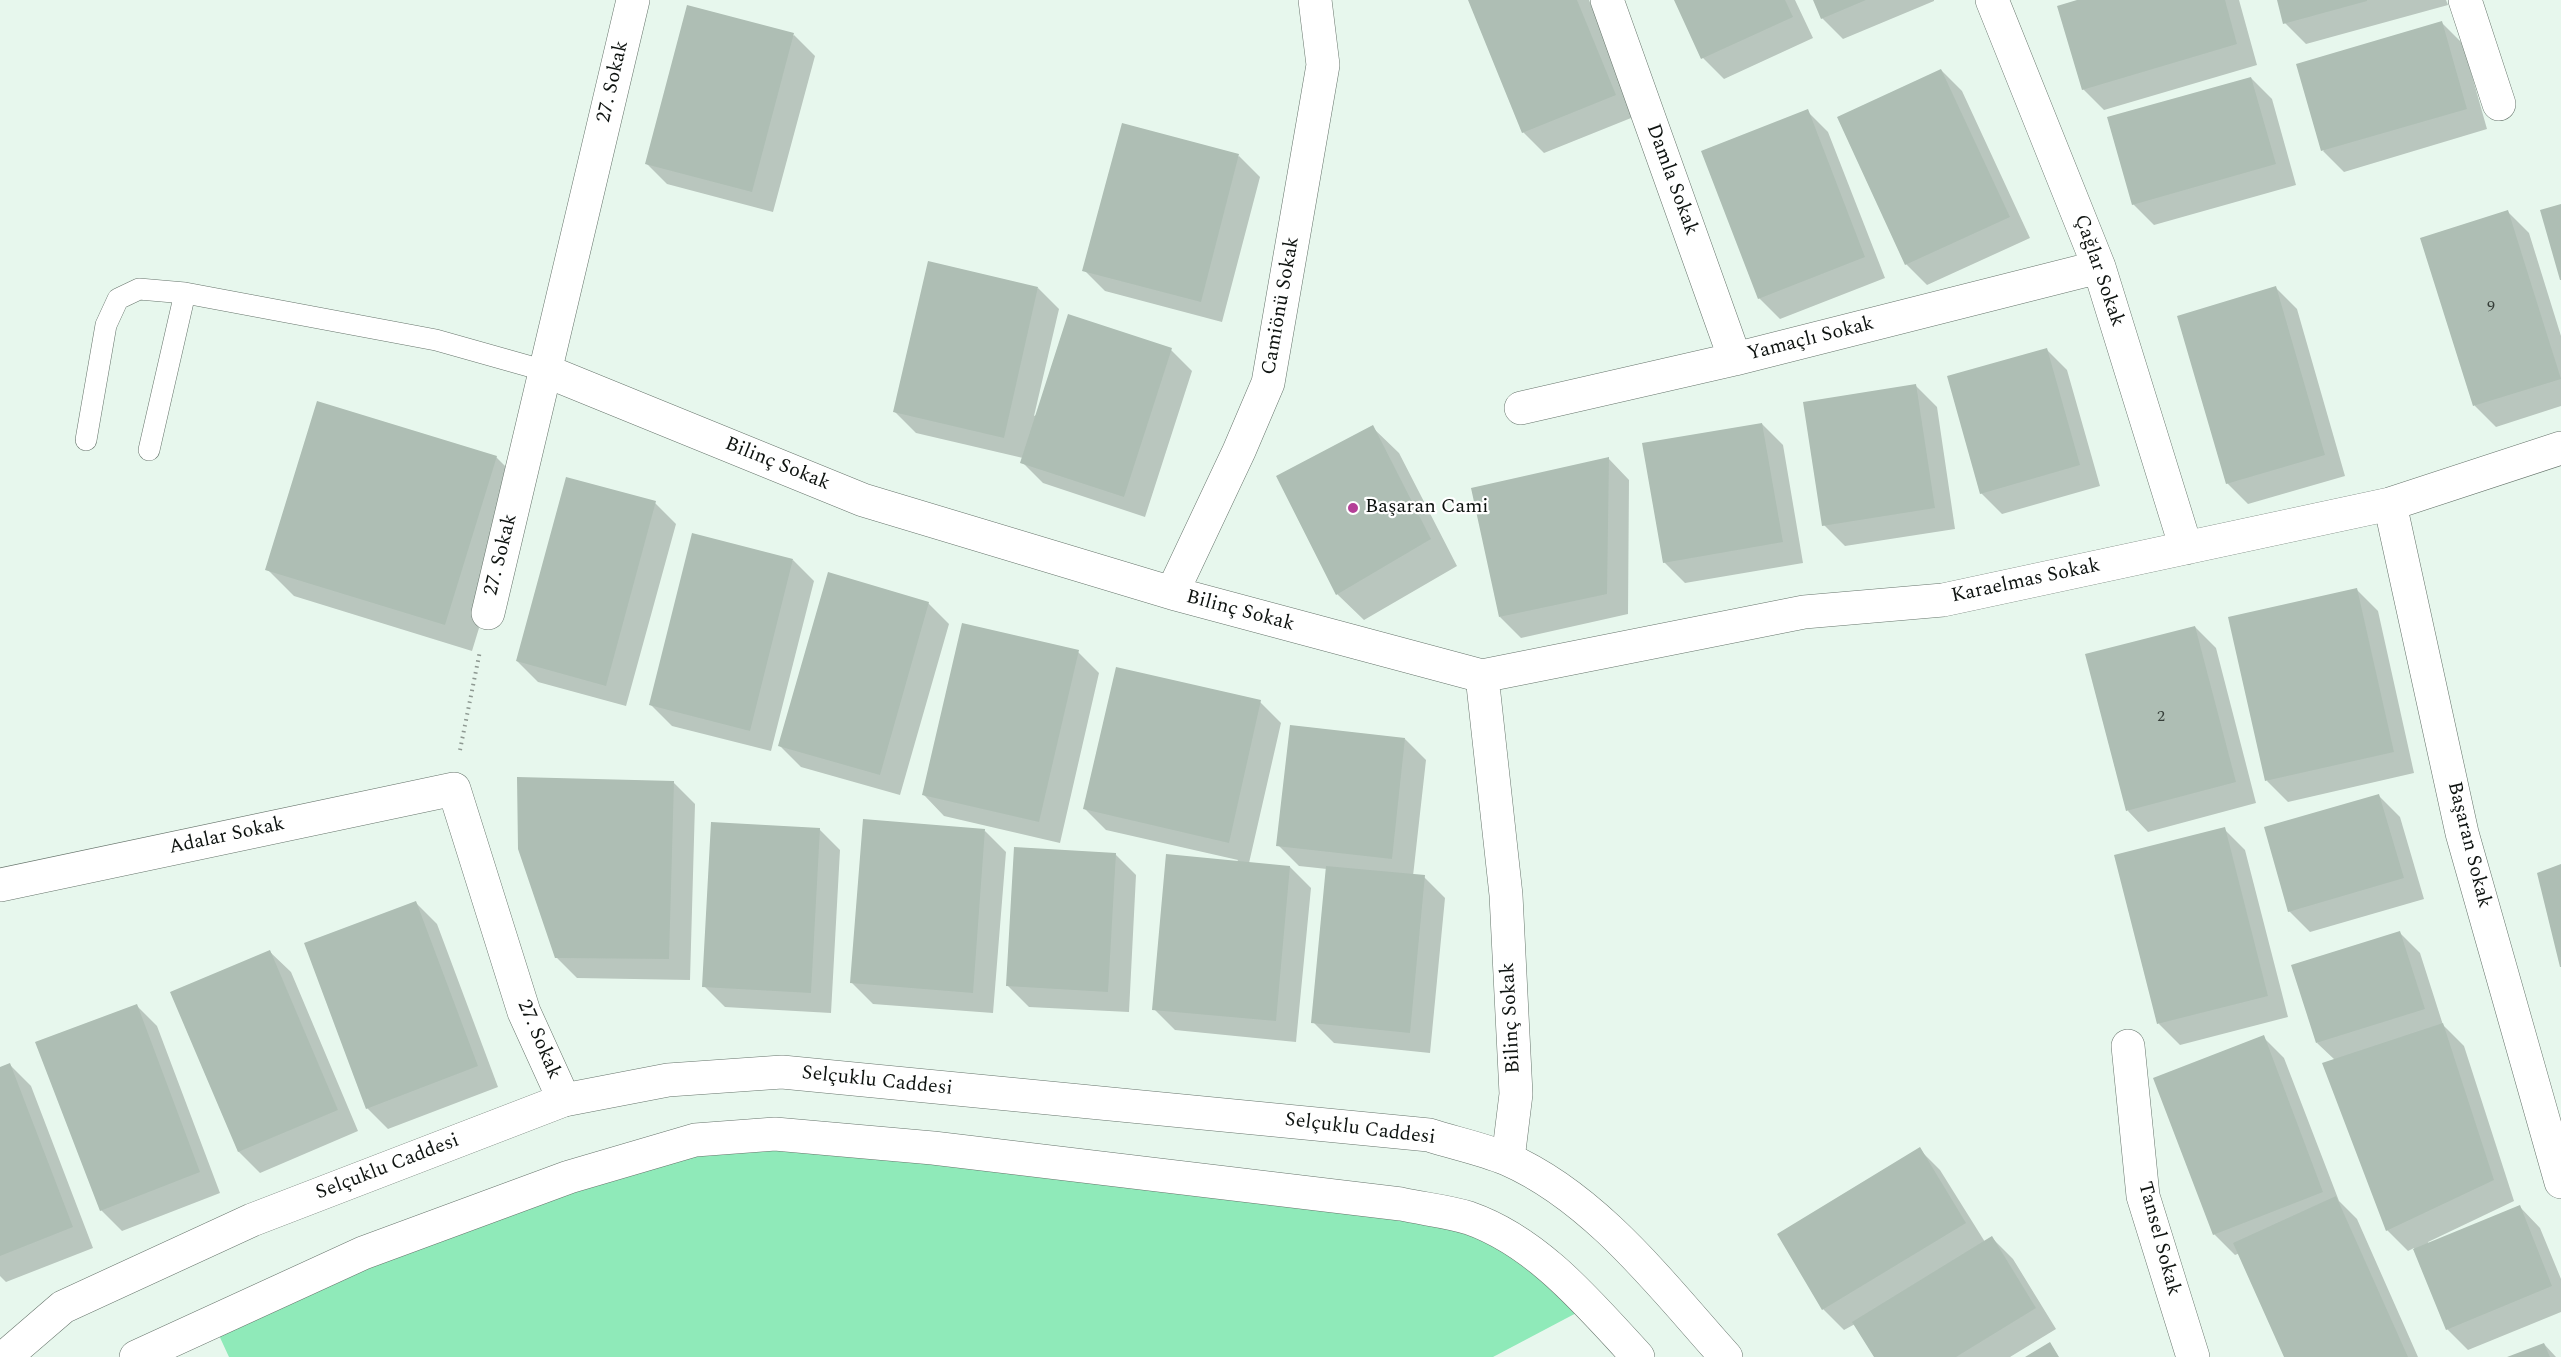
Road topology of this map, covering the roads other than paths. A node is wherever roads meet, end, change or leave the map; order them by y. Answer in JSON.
{"nodes":[{"id":1,"x":633,"y":0,"type":"edge"},
{"id":2,"x":1315,"y":0,"type":"edge"},
{"id":3,"x":1608,"y":0,"type":"edge"},
{"id":4,"x":1992,"y":0,"type":"edge"},
{"id":5,"x":2465,"y":0,"type":"edge"},
{"id":6,"x":2499,"y":104,"type":"dead end"},
{"id":7,"x":2099,"y":267,"type":"junction"},
{"id":8,"x":185,"y":293,"type":"junction"},
{"id":9,"x":1735,"y":359,"type":"junction"},
{"id":10,"x":546,"y":371,"type":"junction"},
{"id":11,"x":1521,"y":408,"type":"dead end"},
{"id":12,"x":86,"y":440,"type":"dead end"},
{"id":13,"x":2561,"y":448,"type":"edge"},
{"id":14,"x":149,"y":450,"type":"dead end"},
{"id":15,"x":2390,"y":504,"type":"junction"},
{"id":16,"x":2186,"y":548,"type":"junction"},
{"id":17,"x":1172,"y":593,"type":"junction"},
{"id":18,"x":488,"y":613,"type":"road end"},
{"id":19,"x":1482,"y":676,"type":"junction"},
{"id":20,"x":454,"y":789,"type":"joint"},
{"id":21,"x":0,"y":885,"type":"edge"},
{"id":22,"x":2128,"y":1046,"type":"dead end"},
{"id":23,"x":564,"y":1101,"type":"junction"},
{"id":24,"x":2554,"y":1132,"type":"edge"},
{"id":25,"x":1508,"y":1160,"type":"junction"},
{"id":26,"x":2561,"y":1182,"type":"edge"},
{"id":27,"x":138,"y":1356,"type":"edge"},
{"id":28,"x":5,"y":1357,"type":"edge"},
{"id":29,"x":1638,"y":1357,"type":"edge"},
{"id":30,"x":1726,"y":1357,"type":"edge"},
{"id":31,"x":2193,"y":1357,"type":"edge"}],
"edges":[{"from":1,"to":10,"type":"street","name":"27. Sokak"},
{"from":2,"to":17,"type":"street","name":"Camiönü Sokak"},
{"from":3,"to":9,"type":"street","name":"Damla Sokak"},
{"from":4,"to":7,"type":"street","name":"Çağlar Sokak"},
{"from":5,"to":6,"type":"street"},
{"from":7,"to":9,"type":"street","name":"Yamaçlı Sokak"},
{"from":7,"to":16,"type":"street","name":"Çağlar Sokak"},
{"from":8,"to":10,"type":"lane"},
{"from":8,"to":12,"type":"lane"},
{"from":8,"to":14,"type":"lane"},
{"from":9,"to":11,"type":"street","name":"Yamaçlı Sokak"},
{"from":10,"to":17,"type":"street","name":"Bilinç Sokak"},
{"from":10,"to":18,"type":"street","name":"27. Sokak"},
{"from":13,"to":15,"type":"street","name":"Karaelmas Sokak"},
{"from":15,"to":16,"type":"street","name":"Karaelmas Sokak"},
{"from":15,"to":24,"type":"street","name":"Başaran Sokak"},
{"from":16,"to":19,"type":"street","name":"Karaelmas Sokak"},
{"from":17,"to":19,"type":"street","name":"Bilinç Sokak"},
{"from":19,"to":25,"type":"street","name":"Bilinç Sokak"},
{"from":20,"to":21,"type":"street","name":"Adalar Sokak"},
{"from":20,"to":23,"type":"street","name":"27. Sokak"},
{"from":22,"to":31,"type":"street","name":"Tansel Sokak"},
{"from":23,"to":25,"type":"street","name":"Selçuklu Caddesi"},
{"from":23,"to":28,"type":"street","name":"Selçuklu Caddesi"},
{"from":24,"to":26,"type":"street","name":"Başaran Sokak"},
{"from":25,"to":30,"type":"street","name":"Selçuklu Caddesi"},
{"from":27,"to":29,"type":"street"}]}
